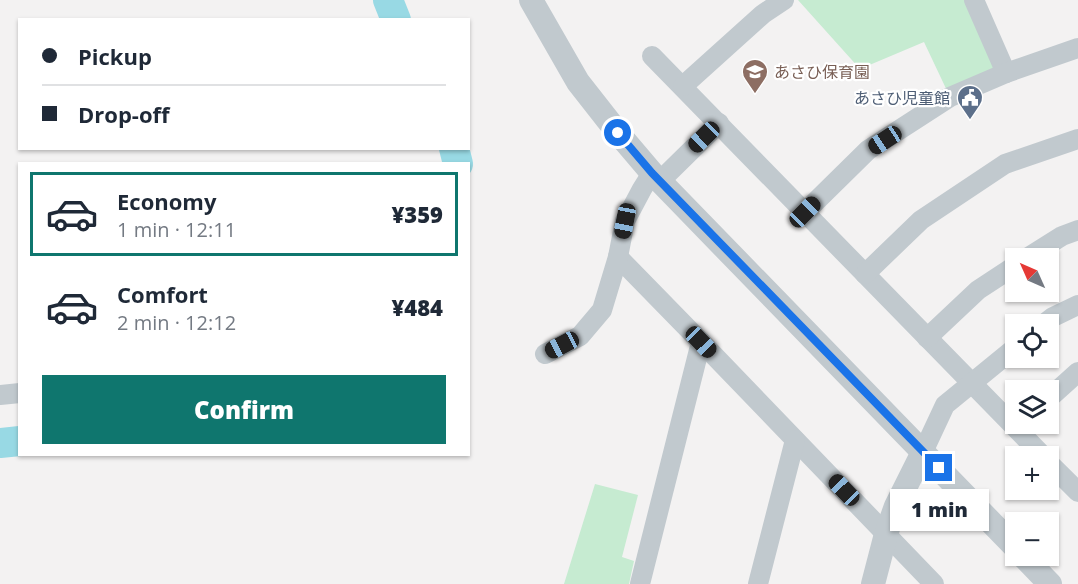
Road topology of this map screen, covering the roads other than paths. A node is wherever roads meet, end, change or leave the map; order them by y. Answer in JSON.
{"nodes":[{"id":1,"x":531,"y":0,"type":"edge"},
{"id":2,"x":784,"y":0,"type":"edge"},
{"id":3,"x":974,"y":0,"type":"edge"},
{"id":4,"x":1078,"y":48,"type":"edge"},
{"id":5,"x":652,"y":56,"type":"dead end"},
{"id":6,"x":1006,"y":73,"type":"junction"},
{"id":7,"x":683,"y":86,"type":"junction"},
{"id":8,"x":719,"y":123,"type":"junction"},
{"id":9,"x":1078,"y":139,"type":"edge"},
{"id":10,"x":656,"y":177,"type":"junction"},
{"id":11,"x":805,"y":212,"type":"junction"},
{"id":12,"x":1078,"y":230,"type":"edge"},
{"id":13,"x":1043,"y":248,"type":"edge"},
{"id":14,"x":618,"y":257,"type":"junction"},
{"id":15,"x":1005,"y":272,"type":"edge"},
{"id":16,"x":865,"y":274,"type":"junction"},
{"id":17,"x":1078,"y":305,"type":"edge"},
{"id":18,"x":1059,"y":314,"type":"edge"},
{"id":19,"x":927,"y":338,"type":"junction"},
{"id":20,"x":701,"y":342,"type":"junction"},
{"id":21,"x":545,"y":354,"type":"dead end"},
{"id":22,"x":1005,"y":356,"type":"edge"},
{"id":23,"x":1078,"y":372,"type":"edge"},
{"id":24,"x":971,"y":383,"type":"junction"},
{"id":25,"x":1059,"y":389,"type":"edge"},
{"id":26,"x":18,"y":393,"type":"edge"},
{"id":27,"x":0,"y":395,"type":"edge"},
{"id":28,"x":1005,"y":413,"type":"edge"},
{"id":29,"x":1025,"y":434,"type":"edge"},
{"id":30,"x":795,"y":440,"type":"junction"},
{"id":31,"x":1035,"y":446,"type":"edge"},
{"id":32,"x":923,"y":452,"type":"junction"},
{"id":33,"x":1059,"y":473,"type":"edge"},
{"id":34,"x":1078,"y":492,"type":"edge"},
{"id":35,"x":886,"y":534,"type":"junction"},
{"id":36,"x":1005,"y":537,"type":"edge"},
{"id":37,"x":1033,"y":566,"type":"edge"},
{"id":38,"x":640,"y":584,"type":"edge"},
{"id":39,"x":758,"y":584,"type":"edge"},
{"id":40,"x":873,"y":584,"type":"edge"},
{"id":41,"x":934,"y":584,"type":"edge"},
{"id":42,"x":1050,"y":584,"type":"edge"}],
"edges":[{"from":1,"to":10,"type":"street"},
{"from":2,"to":7,"type":"street"},
{"from":3,"to":6,"type":"street"},
{"from":4,"to":6,"type":"street"},
{"from":5,"to":7,"type":"street"},
{"from":6,"to":11,"type":"street"},
{"from":7,"to":8,"type":"street"},
{"from":8,"to":10,"type":"street"},
{"from":8,"to":11,"type":"street"},
{"from":9,"to":16,"type":"street"},
{"from":10,"to":14,"type":"street"},
{"from":10,"to":32,"type":"street"},
{"from":11,"to":16,"type":"street"},
{"from":12,"to":13,"type":"street"},
{"from":14,"to":20,"type":"street"},
{"from":14,"to":21,"type":"street"},
{"from":15,"to":19,"type":"street"},
{"from":16,"to":19,"type":"street"},
{"from":17,"to":18,"type":"street"},
{"from":19,"to":24,"type":"street"},
{"from":20,"to":30,"type":"street"},
{"from":20,"to":38,"type":"street"},
{"from":22,"to":24,"type":"street"},
{"from":23,"to":25,"type":"street"},
{"from":24,"to":28,"type":"street"},
{"from":24,"to":32,"type":"street"},
{"from":26,"to":27,"type":"street"},
{"from":29,"to":31,"type":"street"},
{"from":30,"to":35,"type":"street"},
{"from":30,"to":39,"type":"street"},
{"from":32,"to":35,"type":"street"},
{"from":32,"to":36,"type":"street"},
{"from":33,"to":34,"type":"street"},
{"from":35,"to":40,"type":"street"},
{"from":35,"to":41,"type":"street"},
{"from":37,"to":42,"type":"street"}]}
